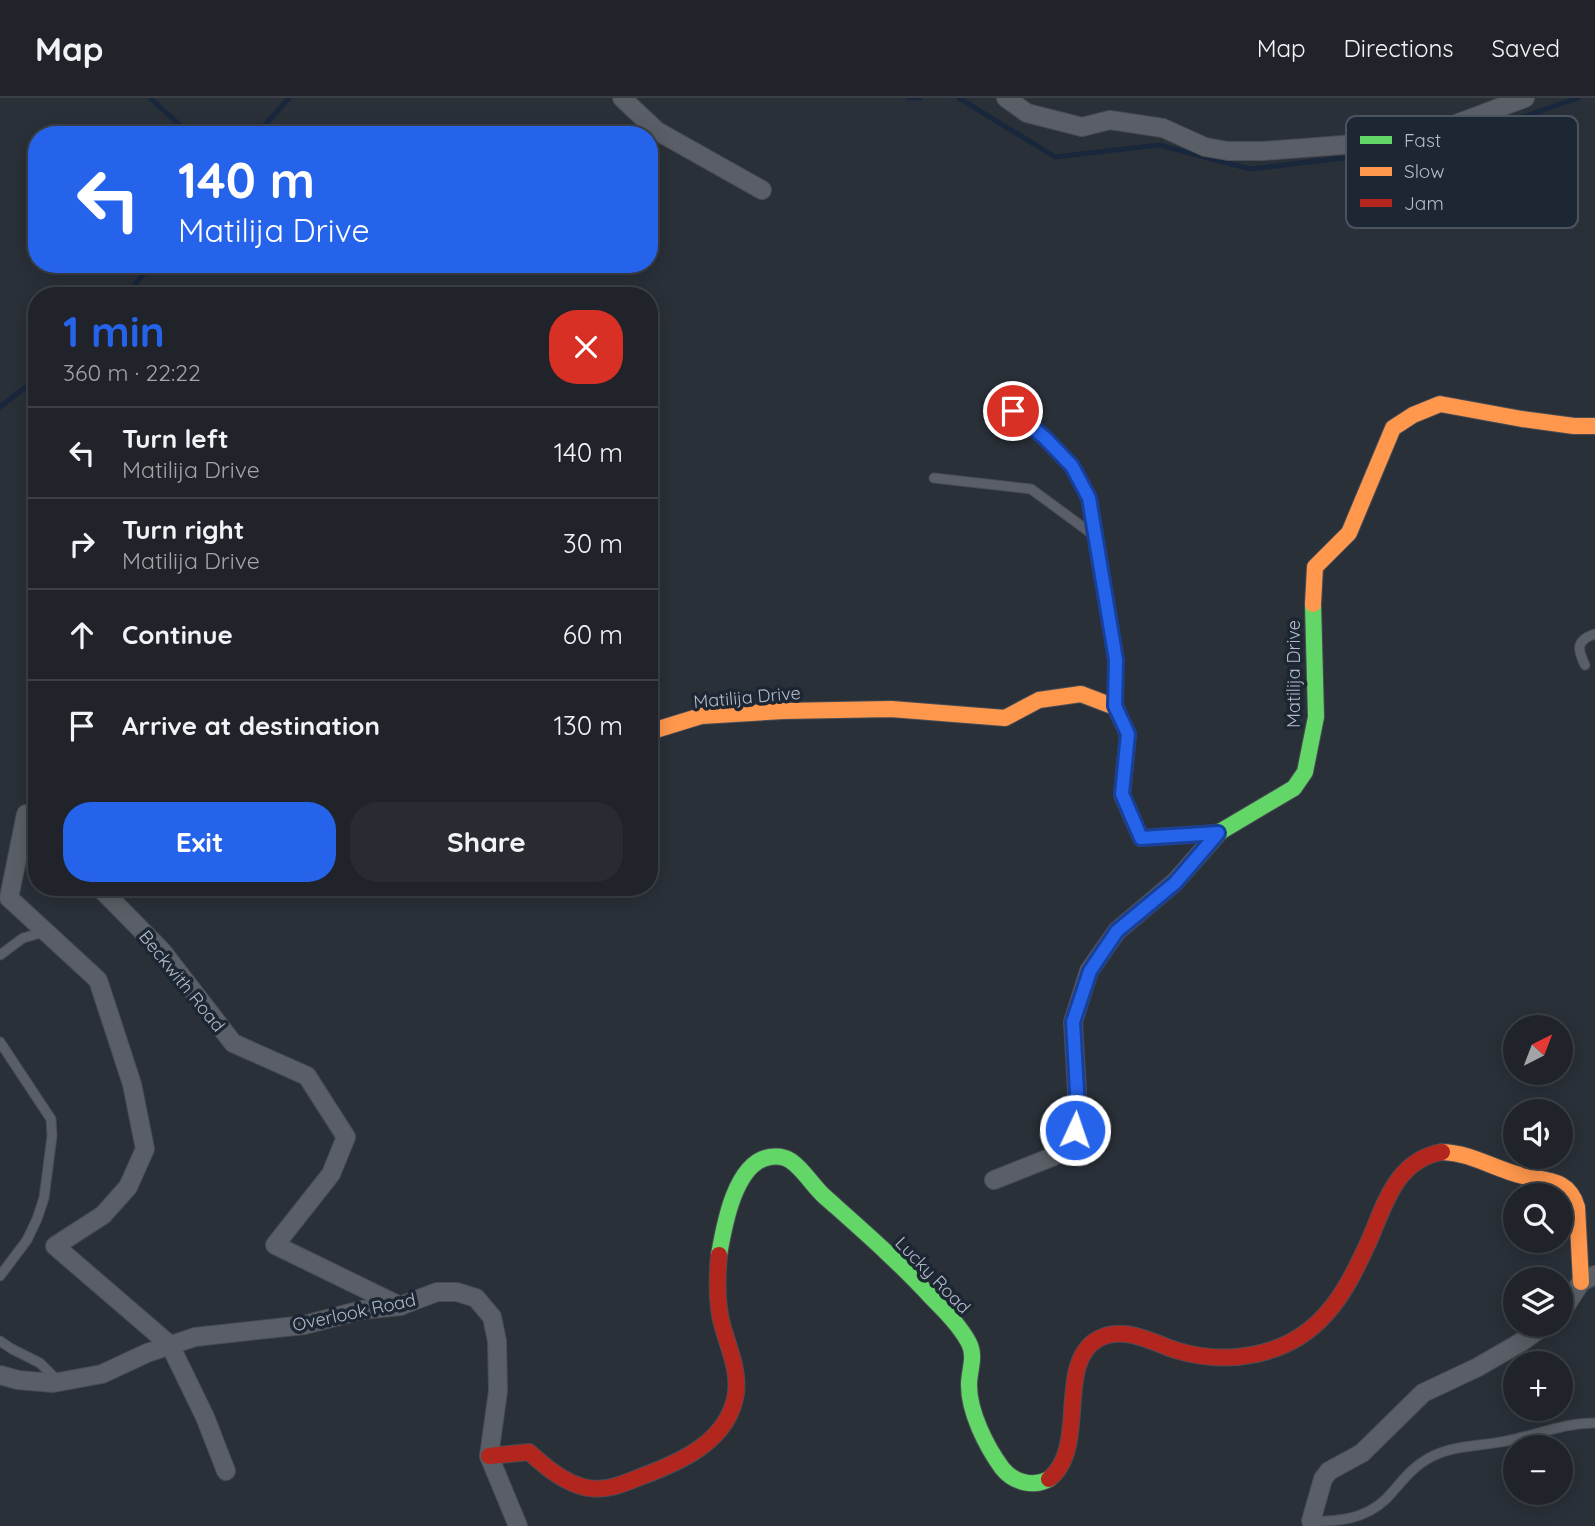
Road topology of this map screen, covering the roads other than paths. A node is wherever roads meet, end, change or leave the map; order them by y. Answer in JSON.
{"nodes":[{"id":1,"x":622,"y":98,"type":"edge"},
{"id":2,"x":1006,"y":98,"type":"edge"},
{"id":3,"x":1525,"y":98,"type":"edge"},
{"id":4,"x":1477,"y":116,"type":"edge"},
{"id":5,"x":652,"y":126,"type":"edge"},
{"id":6,"x":658,"y":132,"type":"edge"},
{"id":7,"x":1346,"y":144,"type":"edge"},
{"id":8,"x":762,"y":190,"type":"dead end"},
{"id":9,"x":1013,"y":411,"type":"dead end"},
{"id":10,"x":1595,"y":426,"type":"edge"},
{"id":11,"x":934,"y":478,"type":"dead end"},
{"id":12,"x":1095,"y":536,"type":"junction"},
{"id":13,"x":1595,"y":634,"type":"edge"},
{"id":14,"x":1585,"y":665,"type":"dead end"},
{"id":15,"x":1115,"y":706,"type":"junction"},
{"id":16,"x":658,"y":729,"type":"edge"},
{"id":17,"x":28,"y":816,"type":"edge"},
{"id":18,"x":1218,"y":833,"type":"junction"},
{"id":19,"x":108,"y":896,"type":"edge"},
{"id":20,"x":46,"y":931,"type":"junction"},
{"id":21,"x":0,"y":955,"type":"edge"},
{"id":22,"x":0,"y":1042,"type":"edge"},
{"id":23,"x":994,"y":1180,"type":"dead end"},
{"id":24,"x":0,"y":1276,"type":"edge"},
{"id":25,"x":1588,"y":1278,"type":"edge"},
{"id":26,"x":1573,"y":1297,"type":"edge"},
{"id":27,"x":400,"y":1306,"type":"junction"},
{"id":28,"x":1528,"y":1337,"type":"edge"},
{"id":29,"x":0,"y":1340,"type":"edge"},
{"id":30,"x":170,"y":1345,"type":"junction"},
{"id":31,"x":0,"y":1375,"type":"edge"},
{"id":32,"x":58,"y":1381,"type":"junction"},
{"id":33,"x":1595,"y":1423,"type":"edge"},
{"id":34,"x":489,"y":1456,"type":"junction"},
{"id":35,"x":226,"y":1471,"type":"dead end"},
{"id":36,"x":1310,"y":1523,"type":"edge"},
{"id":37,"x":518,"y":1526,"type":"edge"}],
"edges":[{"from":1,"to":5,"type":"street"},
{"from":2,"to":7,"type":"street"},
{"from":3,"to":4,"type":"street"},
{"from":6,"to":8,"type":"street"},
{"from":9,"to":12,"type":"lane"},
{"from":10,"to":18,"type":"street","name":"Matilija Drive"},
{"from":11,"to":12,"type":"lane"},
{"from":12,"to":15,"type":"lane"},
{"from":13,"to":14,"type":"lane"},
{"from":15,"to":16,"type":"street","name":"Matilija Drive"},
{"from":15,"to":18,"type":"street","name":"Matilija Drive"},
{"from":17,"to":20,"type":"street"},
{"from":18,"to":23,"type":"street"},
{"from":19,"to":27,"type":"street","name":"Beckwith Road"},
{"from":20,"to":21,"type":"lane"},
{"from":20,"to":30,"type":"street"},
{"from":22,"to":24,"type":"lane"},
{"from":25,"to":26,"type":"street"},
{"from":25,"to":34,"type":"street","name":"Lucky Road"},
{"from":27,"to":30,"type":"street","name":"Overlook Road"},
{"from":27,"to":34,"type":"street","name":"Overlook Road"},
{"from":28,"to":36,"type":"street"},
{"from":29,"to":32,"type":"lane"},
{"from":30,"to":32,"type":"street","name":"Overlook Road"},
{"from":30,"to":35,"type":"street"},
{"from":31,"to":32,"type":"street","name":"Overlook Road"},
{"from":33,"to":36,"type":"lane"},
{"from":34,"to":37,"type":"street"}]}
